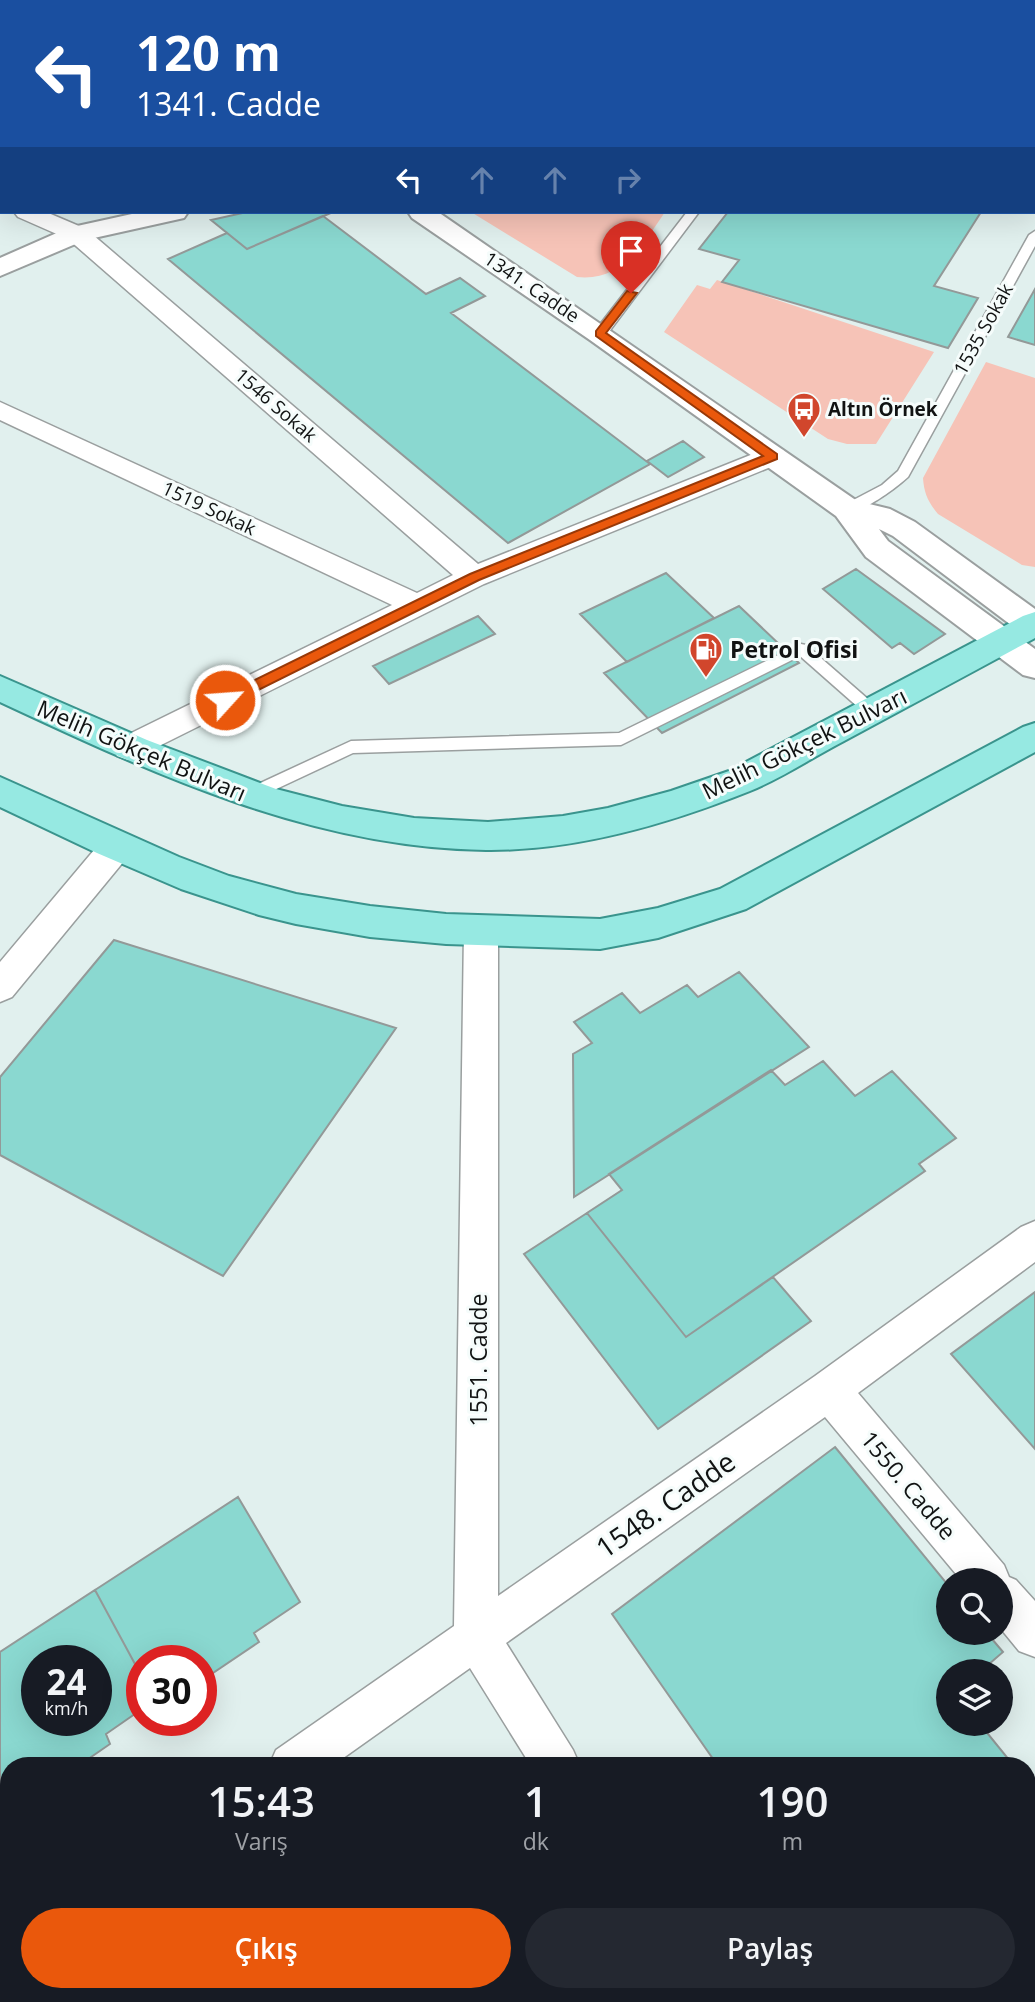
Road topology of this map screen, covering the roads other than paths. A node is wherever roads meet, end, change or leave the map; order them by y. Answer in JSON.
{"nodes":[{"id":1,"x":31,"y":214,"type":"edge"},
{"id":2,"x":166,"y":214,"type":"edge"},
{"id":3,"x":425,"y":214,"type":"edge"},
{"id":4,"x":691,"y":214,"type":"edge"},
{"id":5,"x":77,"y":234,"type":"junction"},
{"id":6,"x":1035,"y":235,"type":"edge"},
{"id":7,"x":0,"y":268,"type":"edge"},
{"id":8,"x":600,"y":334,"type":"junction"},
{"id":9,"x":0,"y":410,"type":"edge"},
{"id":10,"x":773,"y":456,"type":"junction"},
{"id":11,"x":847,"y":509,"type":"junction"},
{"id":12,"x":474,"y":577,"type":"junction"},
{"id":13,"x":417,"y":605,"type":"junction"},
{"id":14,"x":1035,"y":625,"type":"edge"},
{"id":15,"x":1003,"y":643,"type":"junction"},
{"id":16,"x":1035,"y":666,"type":"edge"},
{"id":17,"x":0,"y":688,"type":"edge"},
{"id":18,"x":872,"y":711,"type":"junction"},
{"id":19,"x":1035,"y":736,"type":"edge"},
{"id":20,"x":128,"y":748,"type":"junction"},
{"id":21,"x":0,"y":791,"type":"edge"},
{"id":22,"x":247,"y":796,"type":"junction"},
{"id":23,"x":117,"y":846,"type":"junction"},
{"id":24,"x":481,"y":931,"type":"junction"},
{"id":25,"x":0,"y":987,"type":"edge"},
{"id":26,"x":1035,"y":1239,"type":"edge"},
{"id":27,"x":829,"y":1390,"type":"junction"},
{"id":28,"x":979,"y":1568,"type":"edge"},
{"id":29,"x":1013,"y":1609,"type":"edge"},
{"id":30,"x":1035,"y":1635,"type":"edge"},
{"id":31,"x":476,"y":1636,"type":"junction"},
{"id":32,"x":305,"y":1757,"type":"edge"},
{"id":33,"x":551,"y":1757,"type":"edge"}],
"edges":[{"from":1,"to":5,"type":"street","name":"1546 Sokak"},
{"from":2,"to":5,"type":"street"},
{"from":3,"to":8,"type":"street","name":"1341. Cadde"},
{"from":4,"to":8,"type":"lane"},
{"from":5,"to":7,"type":"street"},
{"from":5,"to":12,"type":"street","name":"1546 Sokak"},
{"from":6,"to":11,"type":"lane","name":"1535 Sokak"},
{"from":8,"to":10,"type":"street","name":"1341. Cadde"},
{"from":9,"to":13,"type":"street","name":"1519 Sokak"},
{"from":10,"to":11,"type":"street","name":"1341. Cadde"},
{"from":10,"to":12,"type":"street"},
{"from":11,"to":14,"type":"street","name":"1341. Cadde"},
{"from":11,"to":15,"type":"street","name":"1341. Cadde"},
{"from":12,"to":13,"type":"street"},
{"from":13,"to":20,"type":"street"},
{"from":14,"to":15,"type":"main road","name":"Melih Gökçek Bulvarı"},
{"from":15,"to":16,"type":"street","name":"1341. Cadde"},
{"from":15,"to":18,"type":"main road","name":"Melih Gökçek Bulvarı"},
{"from":17,"to":20,"type":"main road","name":"Melih Gökçek Bulvarı"},
{"from":18,"to":22,"type":"main road","name":"Melih Gökçek Bulvarı"},
{"from":18,"to":22,"type":"lane"},
{"from":19,"to":24,"type":"main road"},
{"from":20,"to":22,"type":"main road","name":"Melih Gökçek Bulvarı"},
{"from":21,"to":23,"type":"main road"},
{"from":23,"to":24,"type":"main road"},
{"from":23,"to":25,"type":"street"},
{"from":24,"to":31,"type":"street","name":"1551. Cadde"},
{"from":26,"to":27,"type":"street","name":"1548. Cadde"},
{"from":27,"to":28,"type":"street","name":"1550. Cadde"},
{"from":27,"to":31,"type":"street","name":"1548. Cadde"},
{"from":29,"to":30,"type":"street"},
{"from":31,"to":32,"type":"street","name":"1548. Cadde"},
{"from":31,"to":33,"type":"street"}]}
